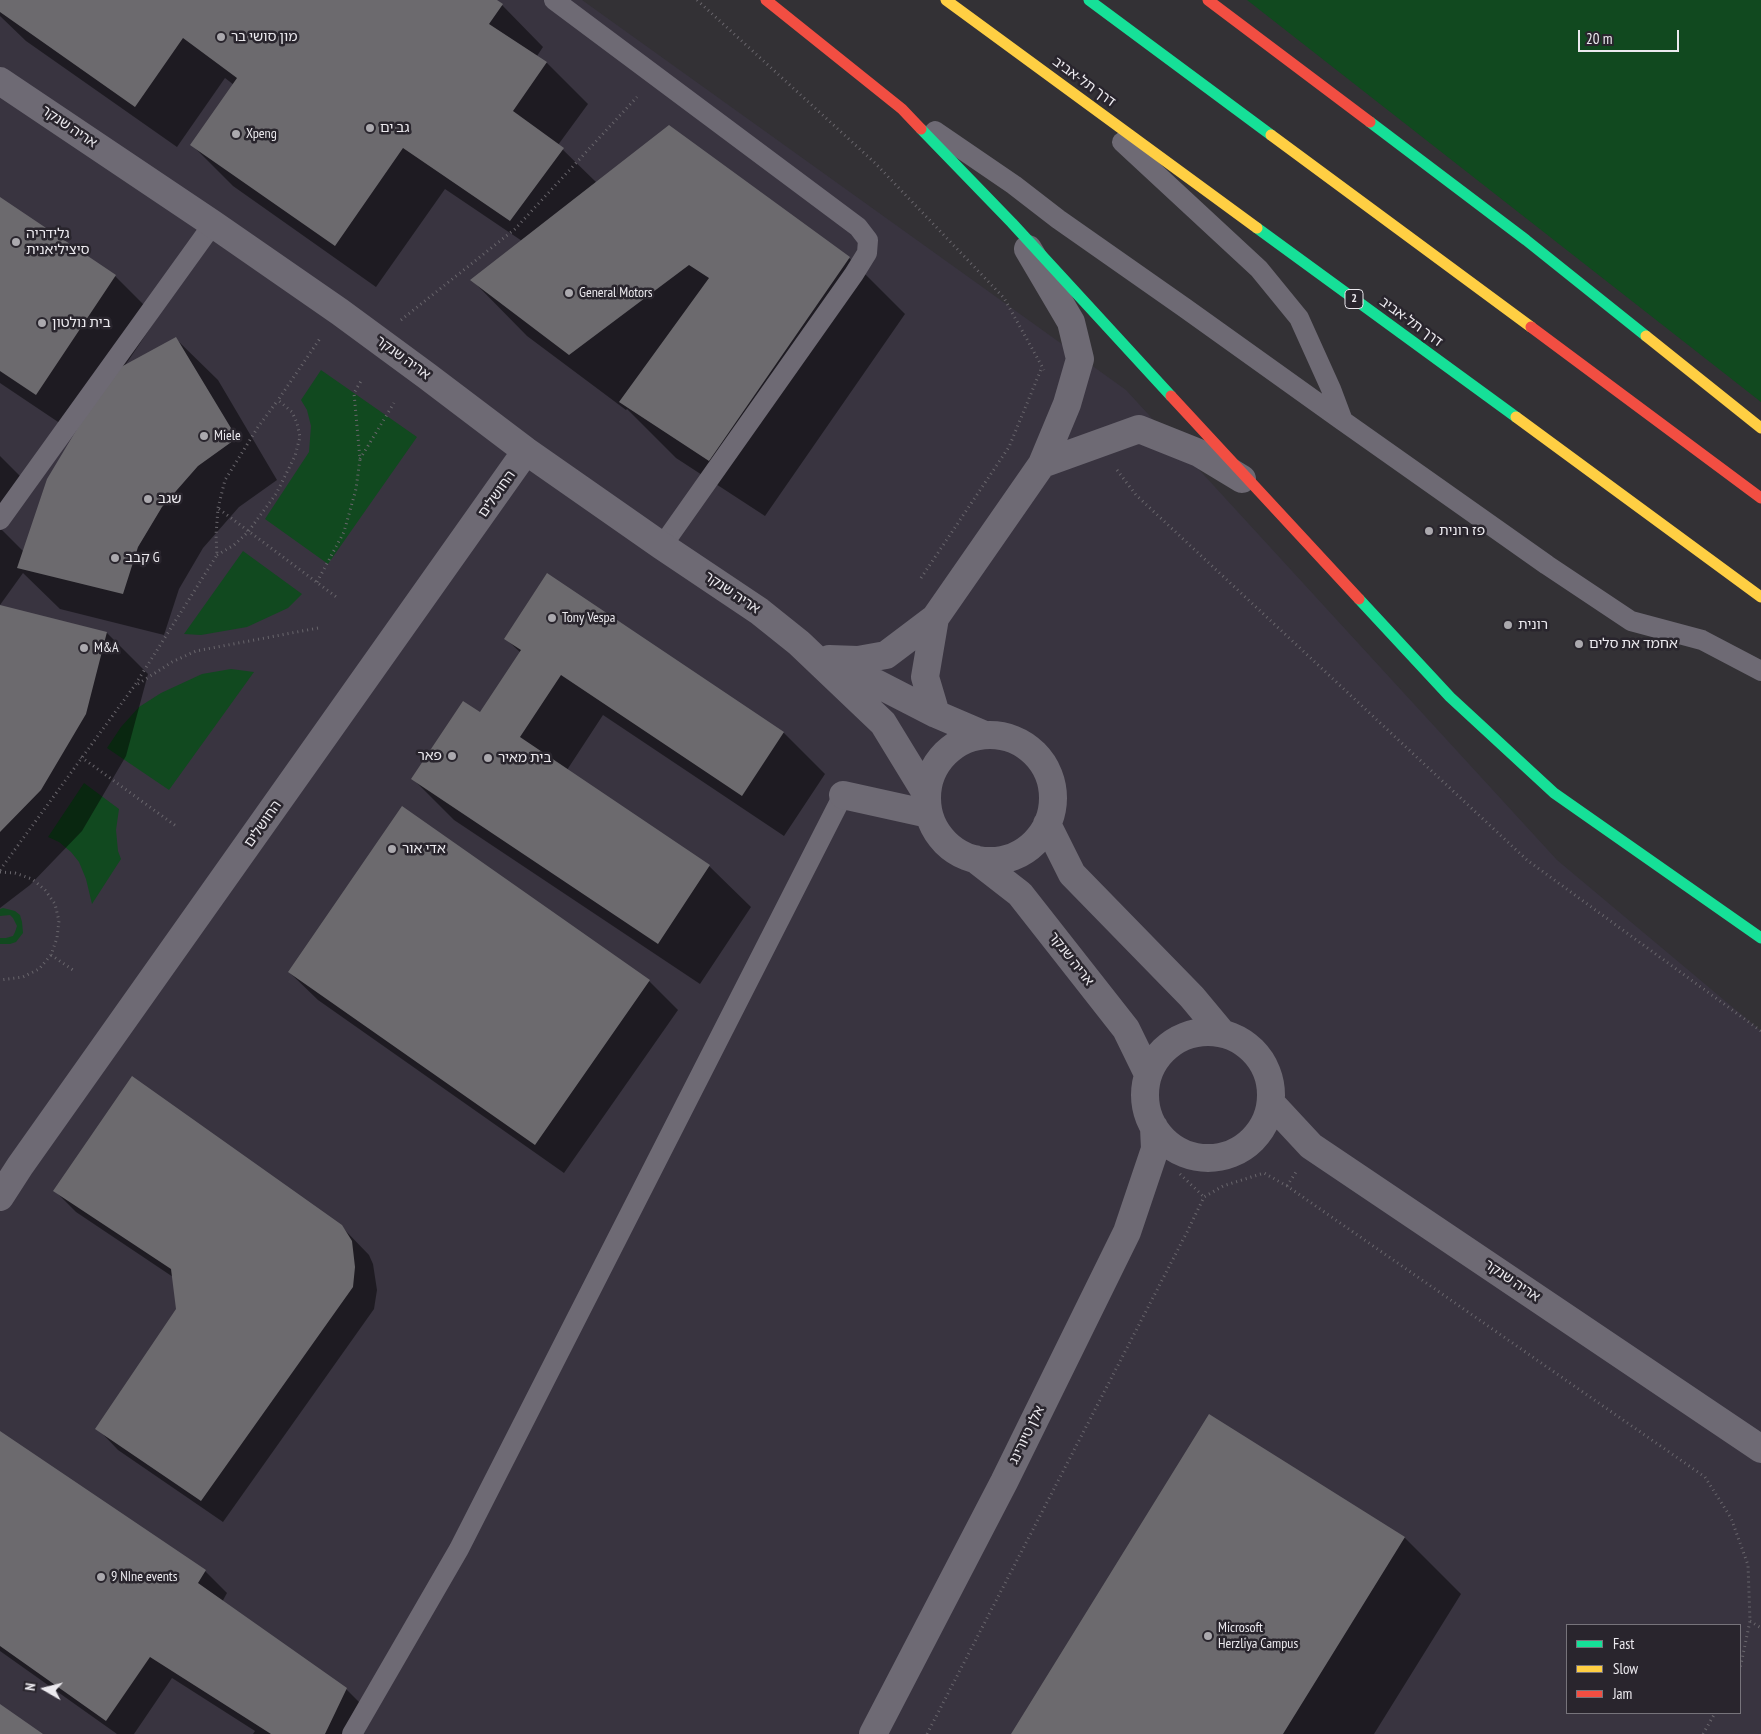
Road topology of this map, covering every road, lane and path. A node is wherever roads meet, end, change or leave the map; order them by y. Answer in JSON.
{"nodes":[{"id":1,"x":554,"y":0,"type":"edge"},
{"id":2,"x":697,"y":0,"type":"edge"},
{"id":3,"x":766,"y":0,"type":"edge"},
{"id":4,"x":946,"y":0,"type":"edge"},
{"id":5,"x":1089,"y":0,"type":"edge"},
{"id":6,"x":1208,"y":0,"type":"edge"},
{"id":7,"x":1220,"y":0,"type":"edge"},
{"id":8,"x":1049,"y":75,"type":"junction"},
{"id":9,"x":1311,"y":76,"type":"junction"},
{"id":10,"x":0,"y":81,"type":"edge"},
{"id":11,"x":630,"y":105,"type":"dead end"},
{"id":12,"x":902,"y":109,"type":"junction"},
{"id":13,"x":1012,"y":223,"type":"junction"},
{"id":14,"x":213,"y":224,"type":"junction"},
{"id":15,"x":340,"y":312,"type":"junction"},
{"id":16,"x":377,"y":339,"type":"junction"},
{"id":17,"x":1042,"y":367,"type":"junction"},
{"id":18,"x":361,"y":381,"type":"dead end"},
{"id":19,"x":278,"y":400,"type":"junction"},
{"id":20,"x":394,"y":403,"type":"dead end"},
{"id":21,"x":1067,"y":404,"type":"junction"},
{"id":22,"x":1343,"y":421,"type":"junction"},
{"id":23,"x":1761,"y":428,"type":"edge"},
{"id":24,"x":1096,"y":444,"type":"junction"},
{"id":25,"x":526,"y":451,"type":"junction"},
{"id":26,"x":360,"y":460,"type":"junction"},
{"id":27,"x":1042,"y":464,"type":"junction"},
{"id":28,"x":1253,"y":485,"type":"junction"},
{"id":29,"x":1761,"y":498,"type":"edge"},
{"id":30,"x":218,"y":508,"type":"junction"},
{"id":31,"x":0,"y":520,"type":"edge"},
{"id":32,"x":248,"y":532,"type":"junction"},
{"id":33,"x":662,"y":546,"type":"junction"},
{"id":34,"x":217,"y":554,"type":"junction"},
{"id":35,"x":317,"y":582,"type":"junction"},
{"id":36,"x":917,"y":585,"type":"dead end"},
{"id":37,"x":1761,"y":598,"type":"edge"},
{"id":38,"x":339,"y":599,"type":"dead end"},
{"id":39,"x":934,"y":618,"type":"junction"},
{"id":40,"x":318,"y":628,"type":"dead end"},
{"id":41,"x":799,"y":643,"type":"junction"},
{"id":42,"x":829,"y":659,"type":"junction"},
{"id":43,"x":1761,"y":671,"type":"edge"},
{"id":44,"x":135,"y":686,"type":"junction"},
{"id":45,"x":936,"y":714,"type":"junction"},
{"id":46,"x":985,"y":735,"type":"junction"},
{"id":47,"x":81,"y":757,"type":"junction"},
{"id":48,"x":844,"y":795,"type":"joint"},
{"id":49,"x":928,"y":805,"type":"junction"},
{"id":50,"x":1047,"y":824,"type":"junction"},
{"id":51,"x":176,"y":826,"type":"dead end"},
{"id":52,"x":975,"y":859,"type":"junction"},
{"id":53,"x":0,"y":871,"type":"edge"},
{"id":54,"x":1761,"y":938,"type":"edge"},
{"id":55,"x":51,"y":955,"type":"junction"},
{"id":56,"x":73,"y":970,"type":"dead end"},
{"id":57,"x":0,"y":980,"type":"edge"},
{"id":58,"x":1761,"y":1031,"type":"edge"},
{"id":59,"x":1222,"y":1033,"type":"junction"},
{"id":60,"x":1148,"y":1074,"type":"junction"},
{"id":61,"x":1271,"y":1103,"type":"junction"},
{"id":62,"x":1154,"y":1127,"type":"junction"},
{"id":63,"x":0,"y":1197,"type":"edge"},
{"id":64,"x":1761,"y":1449,"type":"edge"},
{"id":65,"x":1750,"y":1621,"type":"junction"},
{"id":66,"x":1761,"y":1628,"type":"edge"},
{"id":67,"x":1741,"y":1664,"type":"edge"},
{"id":68,"x":1714,"y":1714,"type":"edge"},
{"id":69,"x":352,"y":1734,"type":"edge"},
{"id":70,"x":873,"y":1734,"type":"edge"},
{"id":71,"x":926,"y":1734,"type":"edge"},
{"id":72,"x":1702,"y":1734,"type":"edge"}],
"edges":[{"from":1,"to":33,"type":"lane"},
{"from":2,"to":17,"type":"path"},
{"from":3,"to":12,"type":"main road"},
{"from":4,"to":8,"type":"main road","name":"דרך תל-אביב","number":"2"},
{"from":5,"to":29,"type":"main road"},
{"from":6,"to":9,"type":"main road"},
{"from":7,"to":9,"type":"lane"},
{"from":8,"to":22,"type":"lane"},
{"from":8,"to":37,"type":"main road","name":"דרך תל-אביב","number":"2"},
{"from":9,"to":23,"type":"main road"},
{"from":10,"to":14,"type":"street","name":"אריה שנקר"},
{"from":11,"to":16,"type":"path"},
{"from":12,"to":13,"type":"main road"},
{"from":12,"to":22,"type":"lane"},
{"from":13,"to":21,"type":"street"},
{"from":13,"to":28,"type":"main road"},
{"from":14,"to":15,"type":"street","name":"אריה שנקר"},
{"from":14,"to":31,"type":"lane"},
{"from":15,"to":16,"type":"street","name":"אריה שנקר"},
{"from":15,"to":19,"type":"path"},
{"from":16,"to":25,"type":"street","name":"אריה שנקר"},
{"from":17,"to":21,"type":"path"},
{"from":17,"to":36,"type":"path"},
{"from":18,"to":26,"type":"path"},
{"from":19,"to":30,"type":"path"},
{"from":19,"to":32,"type":"path"},
{"from":20,"to":26,"type":"path"},
{"from":21,"to":27,"type":"street"},
{"from":22,"to":43,"type":"lane"},
{"from":24,"to":27,"type":"street"},
{"from":24,"to":28,"type":"street"},
{"from":24,"to":58,"type":"path"},
{"from":25,"to":33,"type":"street","name":"אריה שנקר"},
{"from":25,"to":63,"type":"street","name":"החושלים"},
{"from":26,"to":35,"type":"path"},
{"from":27,"to":39,"type":"street"},
{"from":28,"to":54,"type":"main road"},
{"from":30,"to":32,"type":"path"},
{"from":30,"to":34,"type":"path"},
{"from":32,"to":34,"type":"path"},
{"from":32,"to":35,"type":"path"},
{"from":33,"to":41,"type":"street","name":"אריה שנקר"},
{"from":34,"to":44,"type":"path"},
{"from":35,"to":38,"type":"path"},
{"from":39,"to":42,"type":"street"},
{"from":39,"to":45,"type":"street"},
{"from":40,"to":44,"type":"path"},
{"from":41,"to":42,"type":"street","name":"אריה שנקר"},
{"from":41,"to":49,"type":"street","name":"אריה שנקר"},
{"from":42,"to":45,"type":"street","name":"אריה שנקר"},
{"from":44,"to":47,"type":"path"},
{"from":45,"to":46,"type":"street","name":"אריה שנקר"},
{"from":46,"to":49,"type":"street"},
{"from":46,"to":50,"type":"street"},
{"from":47,"to":51,"type":"path"},
{"from":47,"to":53,"type":"path"},
{"from":48,"to":49,"type":"street"},
{"from":48,"to":69,"type":"lane"},
{"from":49,"to":52,"type":"street"},
{"from":50,"to":52,"type":"street"},
{"from":50,"to":59,"type":"street"},
{"from":52,"to":60,"type":"street","name":"אריה שנקר"},
{"from":53,"to":55,"type":"path"},
{"from":55,"to":56,"type":"path"},
{"from":55,"to":57,"type":"path"},
{"from":59,"to":60,"type":"street"},
{"from":59,"to":61,"type":"street"},
{"from":60,"to":62,"type":"street"},
{"from":61,"to":62,"type":"street"},
{"from":61,"to":64,"type":"street","name":"אריה שנקר"},
{"from":62,"to":70,"type":"street","name":"אלן טיורינג"},
{"from":65,"to":66,"type":"path"},
{"from":65,"to":67,"type":"path"},
{"from":65,"to":71,"type":"path"},
{"from":68,"to":72,"type":"path"}]}
